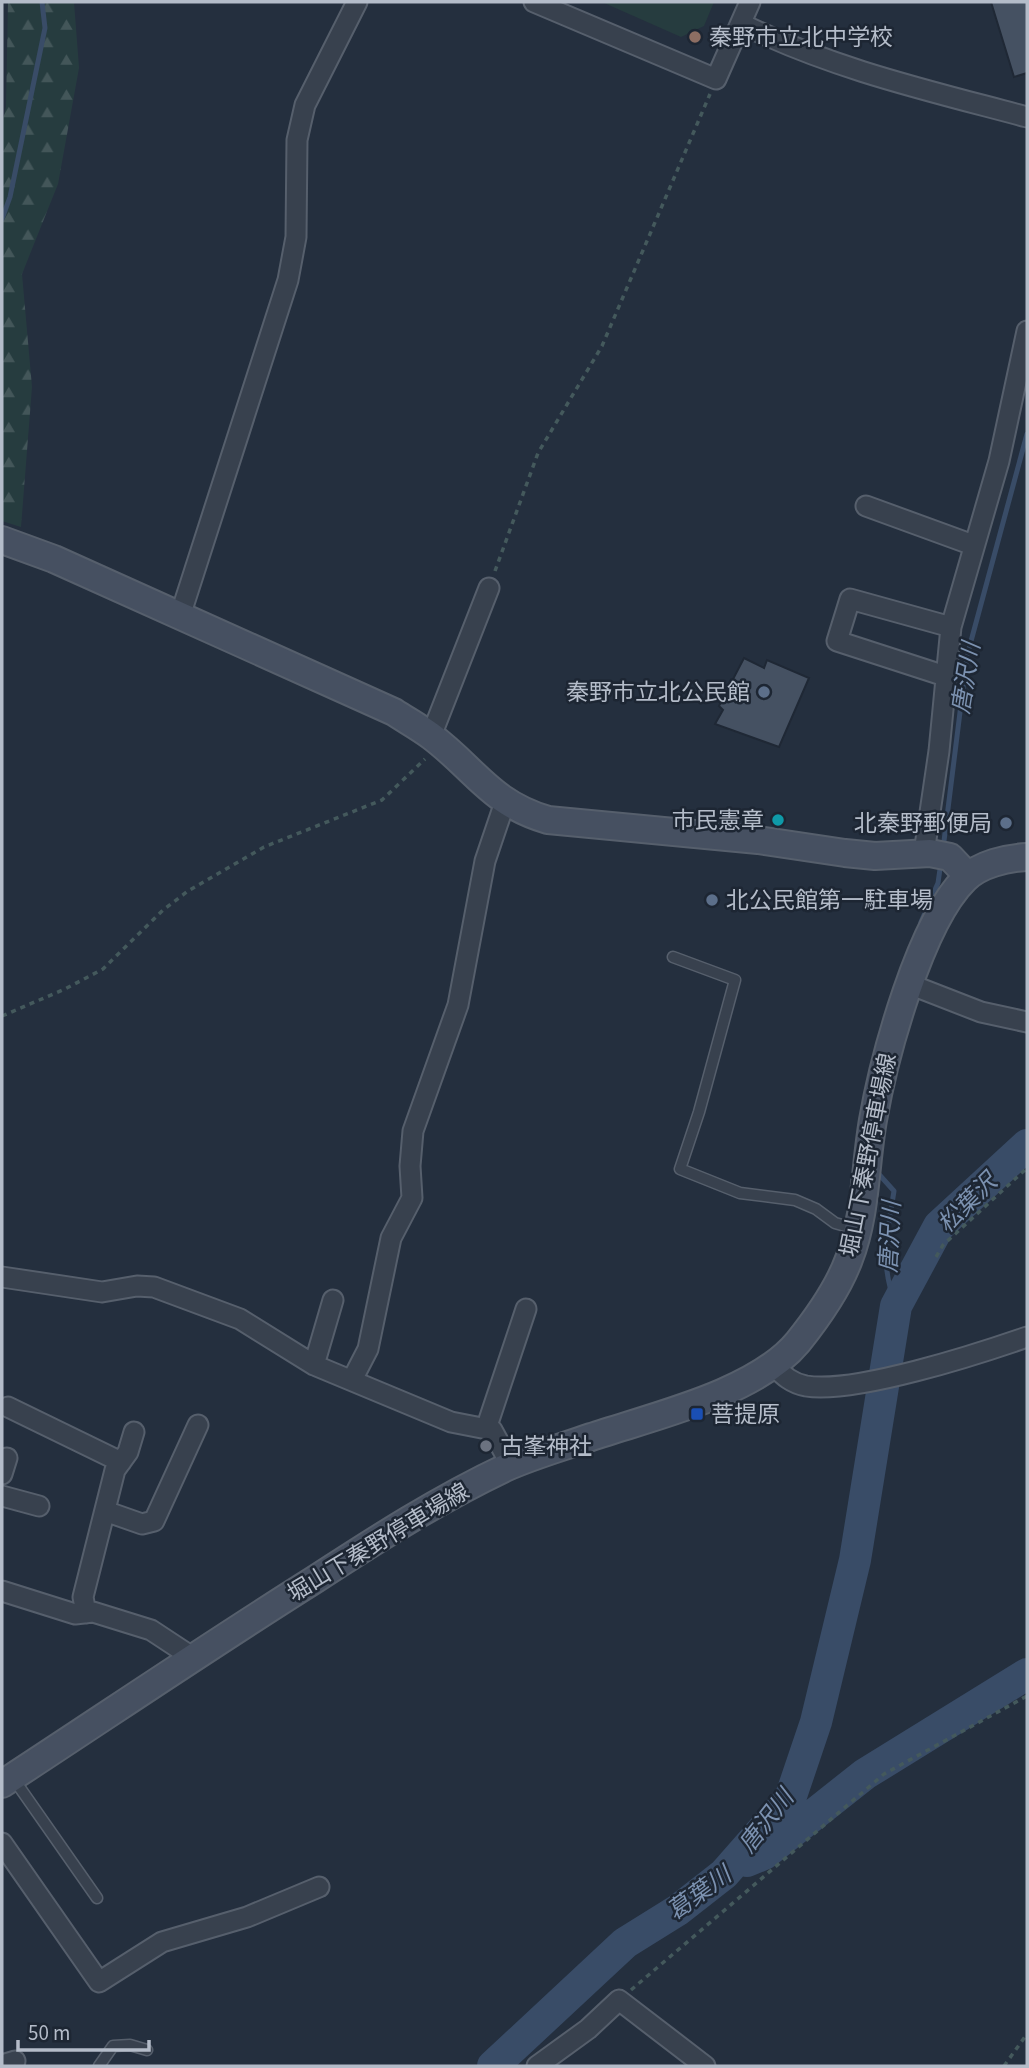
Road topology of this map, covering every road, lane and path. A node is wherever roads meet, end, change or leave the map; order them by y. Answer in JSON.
{"nodes":[{"id":1,"x":357,"y":2,"type":"edge"},
{"id":2,"x":534,"y":2,"type":"edge"},
{"id":3,"x":750,"y":2,"type":"edge"},
{"id":4,"x":742,"y":24,"type":"junction"},
{"id":5,"x":716,"y":79,"type":"junction"},
{"id":6,"x":1027,"y":117,"type":"edge"},
{"id":7,"x":1027,"y":331,"type":"edge"},
{"id":8,"x":866,"y":506,"type":"dead end"},
{"id":9,"x":2,"y":540,"type":"edge"},
{"id":10,"x":974,"y":545,"type":"junction"},
{"id":11,"x":489,"y":588,"type":"joint"},
{"id":12,"x":180,"y":616,"type":"junction"},
{"id":13,"x":951,"y":626,"type":"junction"},
{"id":14,"x":945,"y":676,"type":"junction"},
{"id":15,"x":434,"y":739,"type":"junction"},
{"id":16,"x":505,"y":802,"type":"junction"},
{"id":17,"x":1027,"y":857,"type":"edge"},
{"id":18,"x":943,"y":860,"type":"junction"},
{"id":19,"x":673,"y":957,"type":"dead end"},
{"id":20,"x":909,"y":984,"type":"junction"},
{"id":21,"x":2,"y":1016,"type":"edge"},
{"id":22,"x":1027,"y":1023,"type":"edge"},
{"id":23,"x":1027,"y":1168,"type":"edge"},
{"id":24,"x":858,"y":1229,"type":"junction"},
{"id":25,"x":936,"y":1257,"type":"dead end"},
{"id":26,"x":2,"y":1277,"type":"edge"},
{"id":27,"x":333,"y":1300,"type":"dead end"},
{"id":28,"x":526,"y":1309,"type":"dead end"},
{"id":29,"x":1027,"y":1336,"type":"edge"},
{"id":30,"x":314,"y":1365,"type":"junction"},
{"id":31,"x":774,"y":1366,"type":"junction"},
{"id":32,"x":352,"y":1380,"type":"junction"},
{"id":33,"x":8,"y":1407,"type":"dead end"},
{"id":34,"x":198,"y":1426,"type":"dead end"},
{"id":35,"x":486,"y":1429,"type":"junction"},
{"id":36,"x":134,"y":1432,"type":"dead end"},
{"id":37,"x":121,"y":1462,"type":"junction"},
{"id":38,"x":511,"y":1465,"type":"junction"},
{"id":39,"x":2,"y":1496,"type":"edge"},
{"id":40,"x":39,"y":1506,"type":"dead end"},
{"id":41,"x":105,"y":1511,"type":"junction"},
{"id":42,"x":2,"y":1591,"type":"edge"},
{"id":43,"x":86,"y":1613,"type":"junction"},
{"id":44,"x":192,"y":1657,"type":"junction"},
{"id":45,"x":1027,"y":1696,"type":"edge"},
{"id":46,"x":7,"y":1781,"type":"edge"},
{"id":47,"x":2,"y":1843,"type":"edge"},
{"id":48,"x":318,"y":1887,"type":"dead end"},
{"id":49,"x":97,"y":1898,"type":"dead end"},
{"id":50,"x":619,"y":2000,"type":"junction"},
{"id":51,"x":1027,"y":2034,"type":"edge"},
{"id":52,"x":147,"y":2050,"type":"dead end"},
{"id":53,"x":99,"y":2066,"type":"edge"},
{"id":54,"x":537,"y":2066,"type":"edge"},
{"id":55,"x":705,"y":2066,"type":"edge"},
{"id":56,"x":1004,"y":2066,"type":"edge"}],
"edges":[{"from":1,"to":12,"type":"street"},
{"from":2,"to":5,"type":"street"},
{"from":3,"to":4,"type":"street"},
{"from":4,"to":5,"type":"street"},
{"from":4,"to":6,"type":"street"},
{"from":5,"to":11,"type":"path"},
{"from":7,"to":10,"type":"street"},
{"from":8,"to":10,"type":"street"},
{"from":9,"to":12,"type":"main road"},
{"from":10,"to":13,"type":"street"},
{"from":11,"to":15,"type":"street"},
{"from":12,"to":15,"type":"main road"},
{"from":13,"to":14,"type":"street"},
{"from":13,"to":14,"type":"street"},
{"from":14,"to":18,"type":"street"},
{"from":15,"to":16,"type":"main road"},
{"from":15,"to":21,"type":"path"},
{"from":16,"to":18,"type":"main road"},
{"from":16,"to":32,"type":"street"},
{"from":17,"to":18,"type":"main road","name":"堀山下秦野停車場線"},
{"from":18,"to":20,"type":"main road","name":"堀山下秦野停車場線"},
{"from":19,"to":24,"type":"lane"},
{"from":20,"to":22,"type":"street"},
{"from":20,"to":24,"type":"main road","name":"堀山下秦野停車場線"},
{"from":23,"to":25,"type":"path"},
{"from":24,"to":31,"type":"main road","name":"堀山下秦野停車場線"},
{"from":26,"to":30,"type":"street"},
{"from":27,"to":30,"type":"street"},
{"from":28,"to":35,"type":"street"},
{"from":29,"to":31,"type":"street"},
{"from":30,"to":32,"type":"street"},
{"from":31,"to":38,"type":"main road","name":"堀山下秦野停車場線"},
{"from":32,"to":35,"type":"street"},
{"from":33,"to":37,"type":"street"},
{"from":34,"to":41,"type":"street"},
{"from":35,"to":38,"type":"street"},
{"from":36,"to":37,"type":"street"},
{"from":37,"to":41,"type":"street"},
{"from":38,"to":44,"type":"main road","name":"堀山下秦野停車場線"},
{"from":39,"to":40,"type":"street"},
{"from":41,"to":43,"type":"street"},
{"from":42,"to":43,"type":"street"},
{"from":43,"to":44,"type":"street"},
{"from":44,"to":46,"type":"main road","name":"堀山下秦野停車場線"},
{"from":45,"to":50,"type":"path"},
{"from":46,"to":49,"type":"lane"},
{"from":47,"to":48,"type":"street"},
{"from":50,"to":54,"type":"street"},
{"from":50,"to":55,"type":"street"},
{"from":51,"to":56,"type":"path"},
{"from":52,"to":53,"type":"lane"}]}
